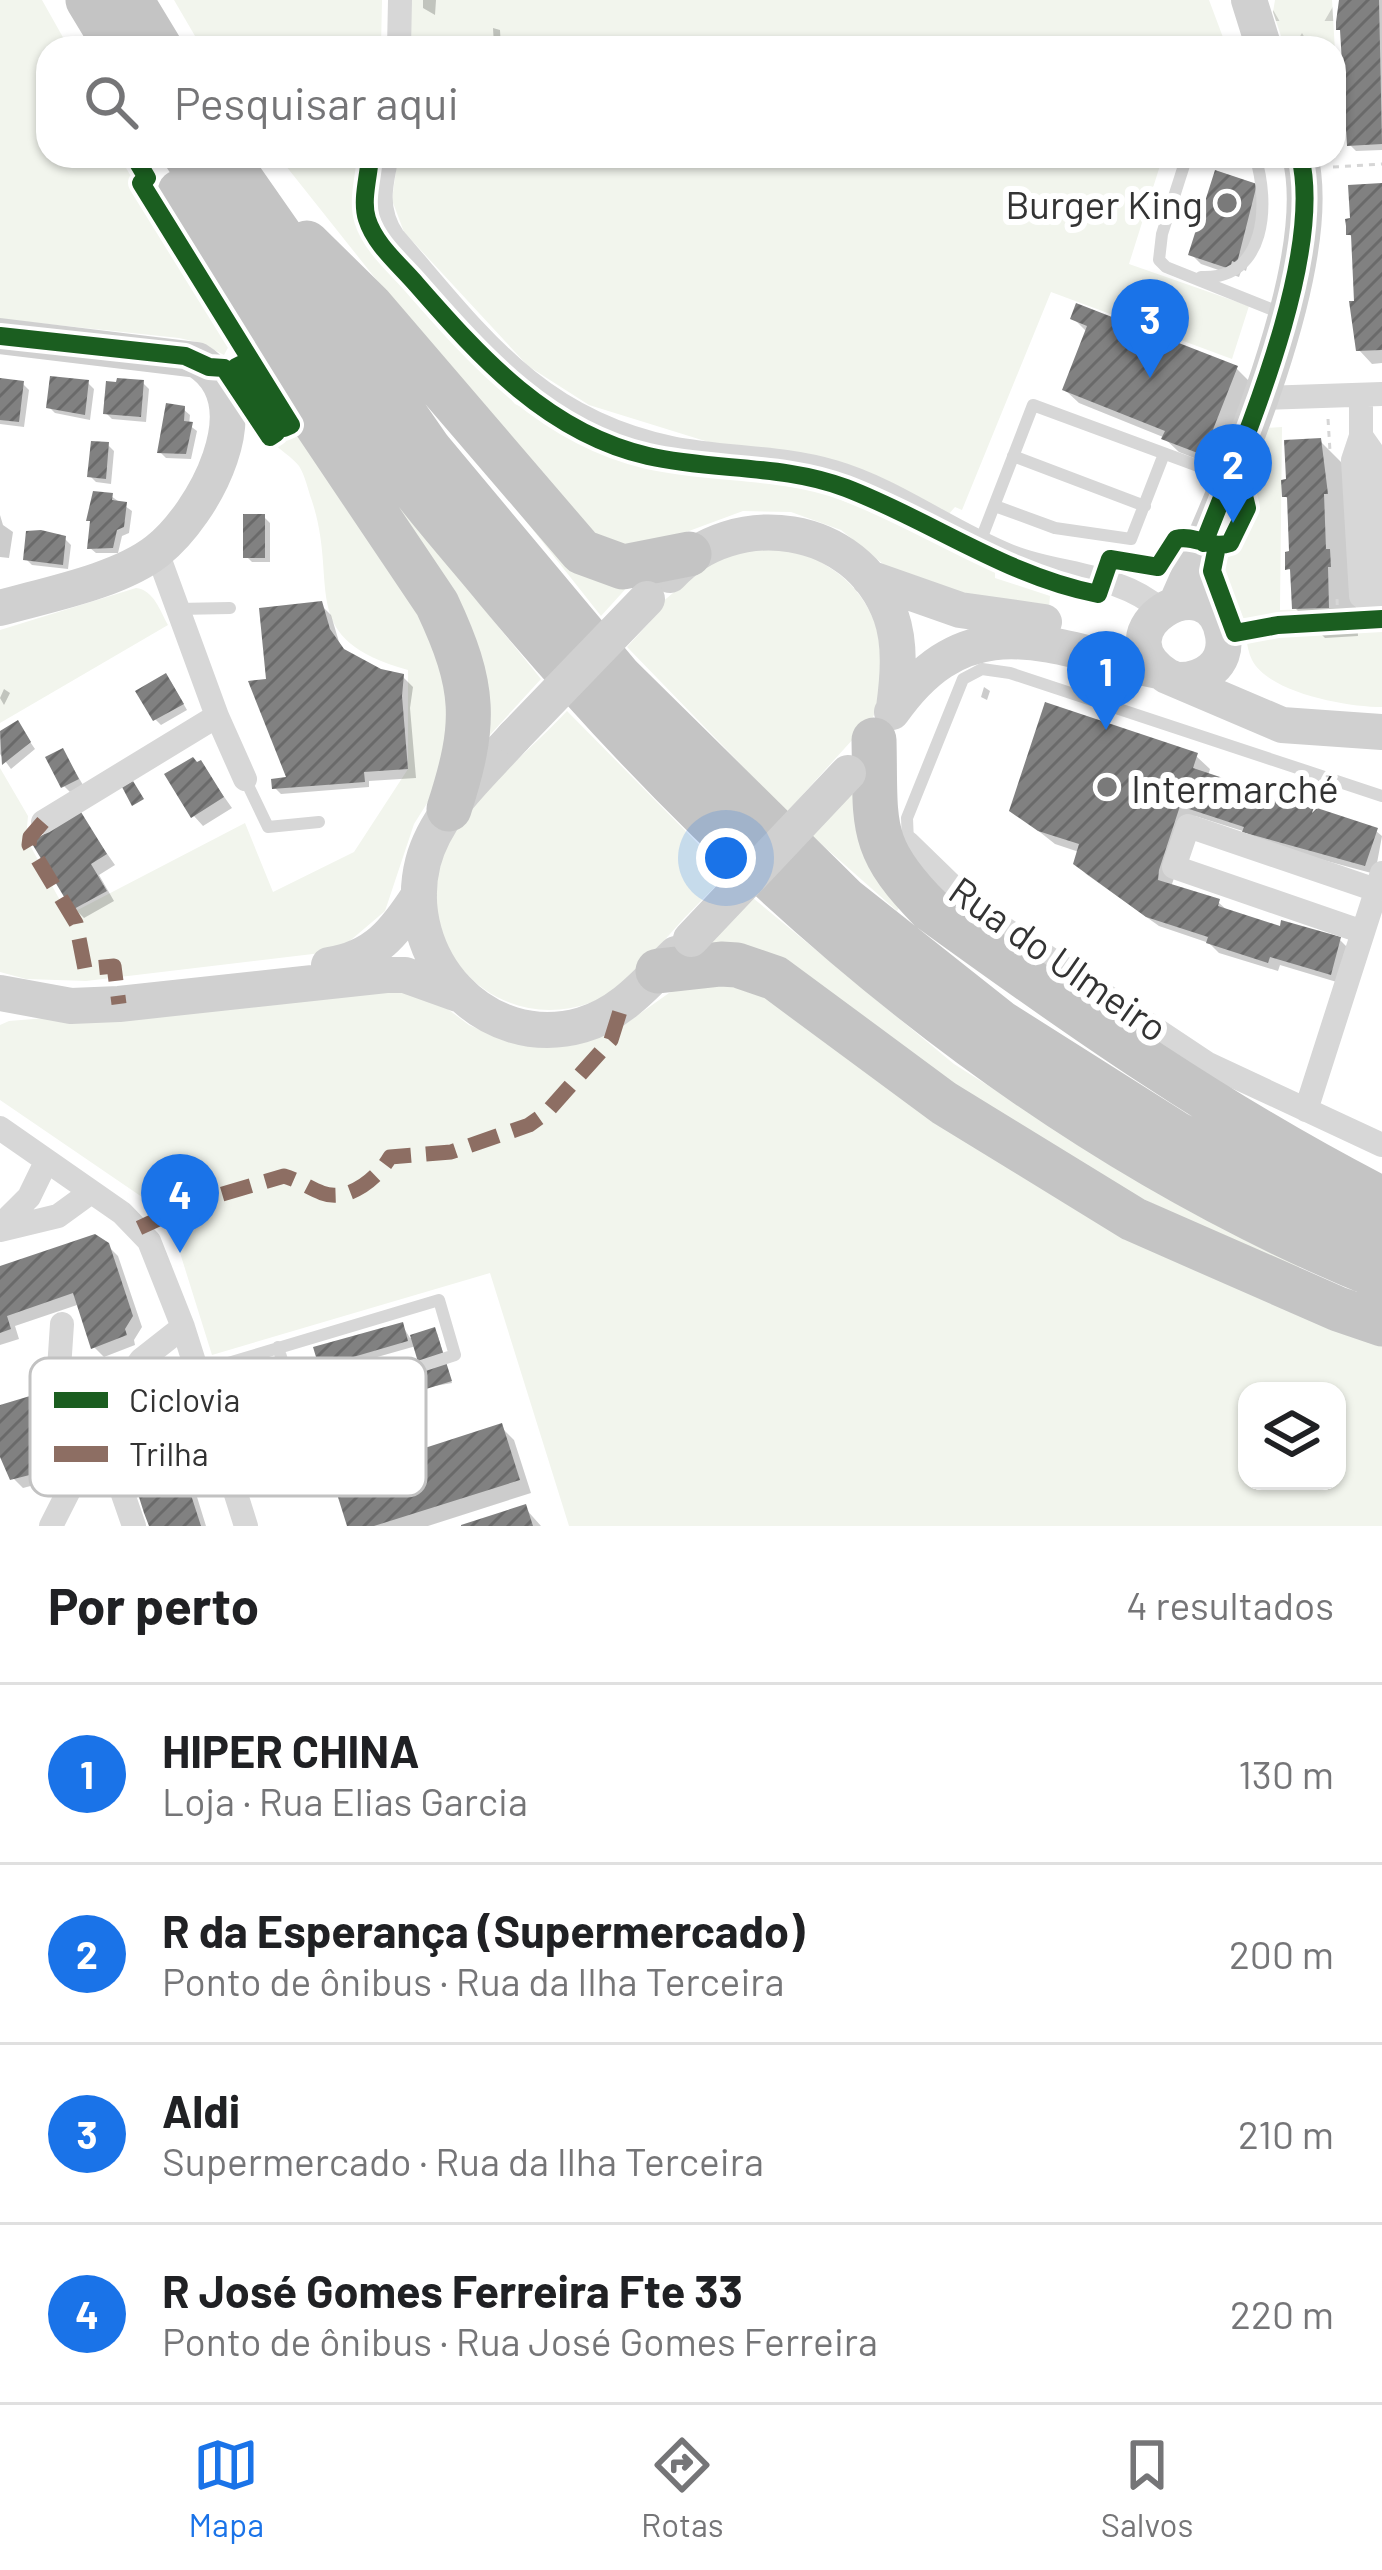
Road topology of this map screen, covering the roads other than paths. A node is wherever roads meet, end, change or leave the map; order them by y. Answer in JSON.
{"nodes":[{"id":1,"x":88,"y":0,"type":"edge"},
{"id":2,"x":131,"y":0,"type":"edge"},
{"id":3,"x":400,"y":0,"type":"edge"},
{"id":4,"x":1249,"y":0,"type":"edge"},
{"id":5,"x":110,"y":36,"type":"edge"},
{"id":6,"x":153,"y":36,"type":"edge"},
{"id":7,"x":399,"y":36,"type":"edge"},
{"id":8,"x":1260,"y":36,"type":"edge"},
{"id":9,"x":171,"y":168,"type":"edge"},
{"id":10,"x":194,"y":168,"type":"edge"},
{"id":11,"x":233,"y":168,"type":"edge"},
{"id":12,"x":234,"y":168,"type":"edge"},
{"id":13,"x":385,"y":168,"type":"edge"},
{"id":14,"x":1183,"y":168,"type":"edge"},
{"id":15,"x":1259,"y":168,"type":"edge"},
{"id":16,"x":1303,"y":171,"type":"edge"},
{"id":17,"x":1194,"y":277,"type":"junction"},
{"id":18,"x":1284,"y":314,"type":"junction"},
{"id":19,"x":0,"y":335,"type":"edge"},
{"id":20,"x":1371,"y":395,"type":"edge"},
{"id":21,"x":1260,"y":398,"type":"junction"},
{"id":22,"x":1360,"y":436,"type":"junction"},
{"id":23,"x":1164,"y":454,"type":"junction"},
{"id":24,"x":1013,"y":456,"type":"junction"},
{"id":25,"x":1231,"y":474,"type":"junction"},
{"id":26,"x":995,"y":506,"type":"junction"},
{"id":27,"x":1145,"y":506,"type":"junction"},
{"id":28,"x":980,"y":542,"type":"junction"},
{"id":29,"x":157,"y":552,"type":"junction"},
{"id":30,"x":689,"y":554,"type":"junction"},
{"id":31,"x":869,"y":578,"type":"junction"},
{"id":32,"x":6,"y":602,"type":"edge"},
{"id":33,"x":230,"y":608,"type":"dead end"},
{"id":34,"x":176,"y":609,"type":"junction"},
{"id":35,"x":1173,"y":615,"type":"junction"},
{"id":36,"x":1220,"y":658,"type":"junction"},
{"id":37,"x":1168,"y":675,"type":"junction"},
{"id":38,"x":217,"y":716,"type":"junction"},
{"id":39,"x":1330,"y":729,"type":"junction"},
{"id":40,"x":1382,"y":733,"type":"edge"},
{"id":41,"x":872,"y":740,"type":"junction"},
{"id":42,"x":244,"y":779,"type":"joint"},
{"id":43,"x":1382,"y":796,"type":"edge"},
{"id":44,"x":449,"y":809,"type":"junction"},
{"id":45,"x":43,"y":822,"type":"dead end"},
{"id":46,"x":319,"y":823,"type":"dead end"},
{"id":47,"x":908,"y":843,"type":"joint"},
{"id":48,"x":1379,"y":882,"type":"edge"},
{"id":49,"x":419,"y":896,"type":"junction"},
{"id":50,"x":1363,"y":932,"type":"junction"},
{"id":51,"x":658,"y":971,"type":"junction"},
{"id":52,"x":458,"y":994,"type":"junction"},
{"id":53,"x":7,"y":996,"type":"edge"},
{"id":54,"x":1306,"y":1110,"type":"junction"},
{"id":55,"x":0,"y":1128,"type":"edge"},
{"id":56,"x":1382,"y":1144,"type":"edge"},
{"id":57,"x":46,"y":1162,"type":"junction"},
{"id":58,"x":91,"y":1192,"type":"junction"},
{"id":59,"x":1382,"y":1199,"type":"edge"},
{"id":60,"x":0,"y":1228,"type":"edge"},
{"id":61,"x":1382,"y":1235,"type":"edge"},
{"id":62,"x":1382,"y":1278,"type":"edge"},
{"id":63,"x":62,"y":1324,"type":"dead end"},
{"id":64,"x":1382,"y":1324,"type":"edge"},
{"id":65,"x":183,"y":1328,"type":"junction"},
{"id":66,"x":278,"y":1347,"type":"junction"},
{"id":67,"x":59,"y":1358,"type":"edge"},
{"id":68,"x":144,"y":1358,"type":"edge"},
{"id":69,"x":193,"y":1358,"type":"edge"},
{"id":70,"x":243,"y":1358,"type":"edge"},
{"id":71,"x":281,"y":1358,"type":"edge"},
{"id":72,"x":426,"y":1364,"type":"edge"},
{"id":73,"x":66,"y":1496,"type":"edge"},
{"id":74,"x":124,"y":1496,"type":"edge"},
{"id":75,"x":237,"y":1496,"type":"edge"},
{"id":76,"x":51,"y":1526,"type":"edge"},
{"id":77,"x":134,"y":1526,"type":"edge"},
{"id":78,"x":246,"y":1526,"type":"edge"}],
"edges":[{"from":1,"to":5,"type":"highway"},
{"from":2,"to":6,"type":"highway"},
{"from":3,"to":7,"type":"street"},
{"from":4,"to":8,"type":"street"},
{"from":9,"to":44,"type":"highway"},
{"from":10,"to":62,"type":"highway"},
{"from":11,"to":61,"type":"highway"},
{"from":12,"to":30,"type":"highway"},
{"from":13,"to":28,"type":"street"},
{"from":14,"to":17,"type":"lane"},
{"from":15,"to":17,"type":"lane"},
{"from":16,"to":18,"type":"street"},
{"from":17,"to":18,"type":"lane"},
{"from":18,"to":21,"type":"street"},
{"from":19,"to":29,"type":"street"},
{"from":20,"to":21,"type":"street"},
{"from":20,"to":22,"type":"street"},
{"from":21,"to":25,"type":"street"},
{"from":22,"to":22,"type":"street"},
{"from":23,"to":24,"type":"lane"},
{"from":23,"to":25,"type":"lane"},
{"from":23,"to":27,"type":"lane"},
{"from":24,"to":26,"type":"lane"},
{"from":24,"to":27,"type":"lane"},
{"from":25,"to":35,"type":"street"},
{"from":26,"to":27,"type":"lane"},
{"from":26,"to":28,"type":"lane"},
{"from":28,"to":35,"type":"street"},
{"from":29,"to":32,"type":"street"},
{"from":29,"to":34,"type":"street"},
{"from":30,"to":31,"type":"street"},
{"from":30,"to":44,"type":"street","bridge":true},
{"from":31,"to":35,"type":"street"},
{"from":31,"to":41,"type":"street"},
{"from":33,"to":34,"type":"lane"},
{"from":34,"to":38,"type":"street"},
{"from":35,"to":36,"type":"street"},
{"from":35,"to":37,"type":"street"},
{"from":36,"to":37,"type":"street"},
{"from":36,"to":39,"type":"street"},
{"from":37,"to":39,"type":"street"},
{"from":37,"to":41,"type":"street"},
{"from":38,"to":42,"type":"street"},
{"from":38,"to":45,"type":"street"},
{"from":39,"to":40,"type":"street"},
{"from":41,"to":51,"type":"street","bridge":true},
{"from":41,"to":59,"type":"highway"},
{"from":42,"to":46,"type":"lane"},
{"from":43,"to":47,"type":"lane","name":"Rua do Ulmeiro"},
{"from":44,"to":49,"type":"street"},
{"from":47,"to":54,"type":"street","name":"Rua do Ulmeiro"},
{"from":48,"to":50,"type":"street"},
{"from":48,"to":50,"type":"street"},
{"from":49,"to":52,"type":"street"},
{"from":49,"to":53,"type":"street"},
{"from":50,"to":54,"type":"street"},
{"from":51,"to":52,"type":"street"},
{"from":51,"to":64,"type":"highway"},
{"from":52,"to":53,"type":"street"},
{"from":54,"to":56,"type":"street","name":"Rua do Ulmeiro"},
{"from":55,"to":57,"type":"street"},
{"from":57,"to":58,"type":"street"},
{"from":57,"to":60,"type":"street"},
{"from":58,"to":60,"type":"street"},
{"from":58,"to":65,"type":"street"},
{"from":63,"to":67,"type":"street"},
{"from":65,"to":68,"type":"street"},
{"from":65,"to":69,"type":"street"},
{"from":66,"to":70,"type":"lane"},
{"from":66,"to":71,"type":"lane"},
{"from":66,"to":72,"type":"lane"},
{"from":73,"to":76,"type":"street"},
{"from":74,"to":77,"type":"street"},
{"from":75,"to":78,"type":"street"}]}
